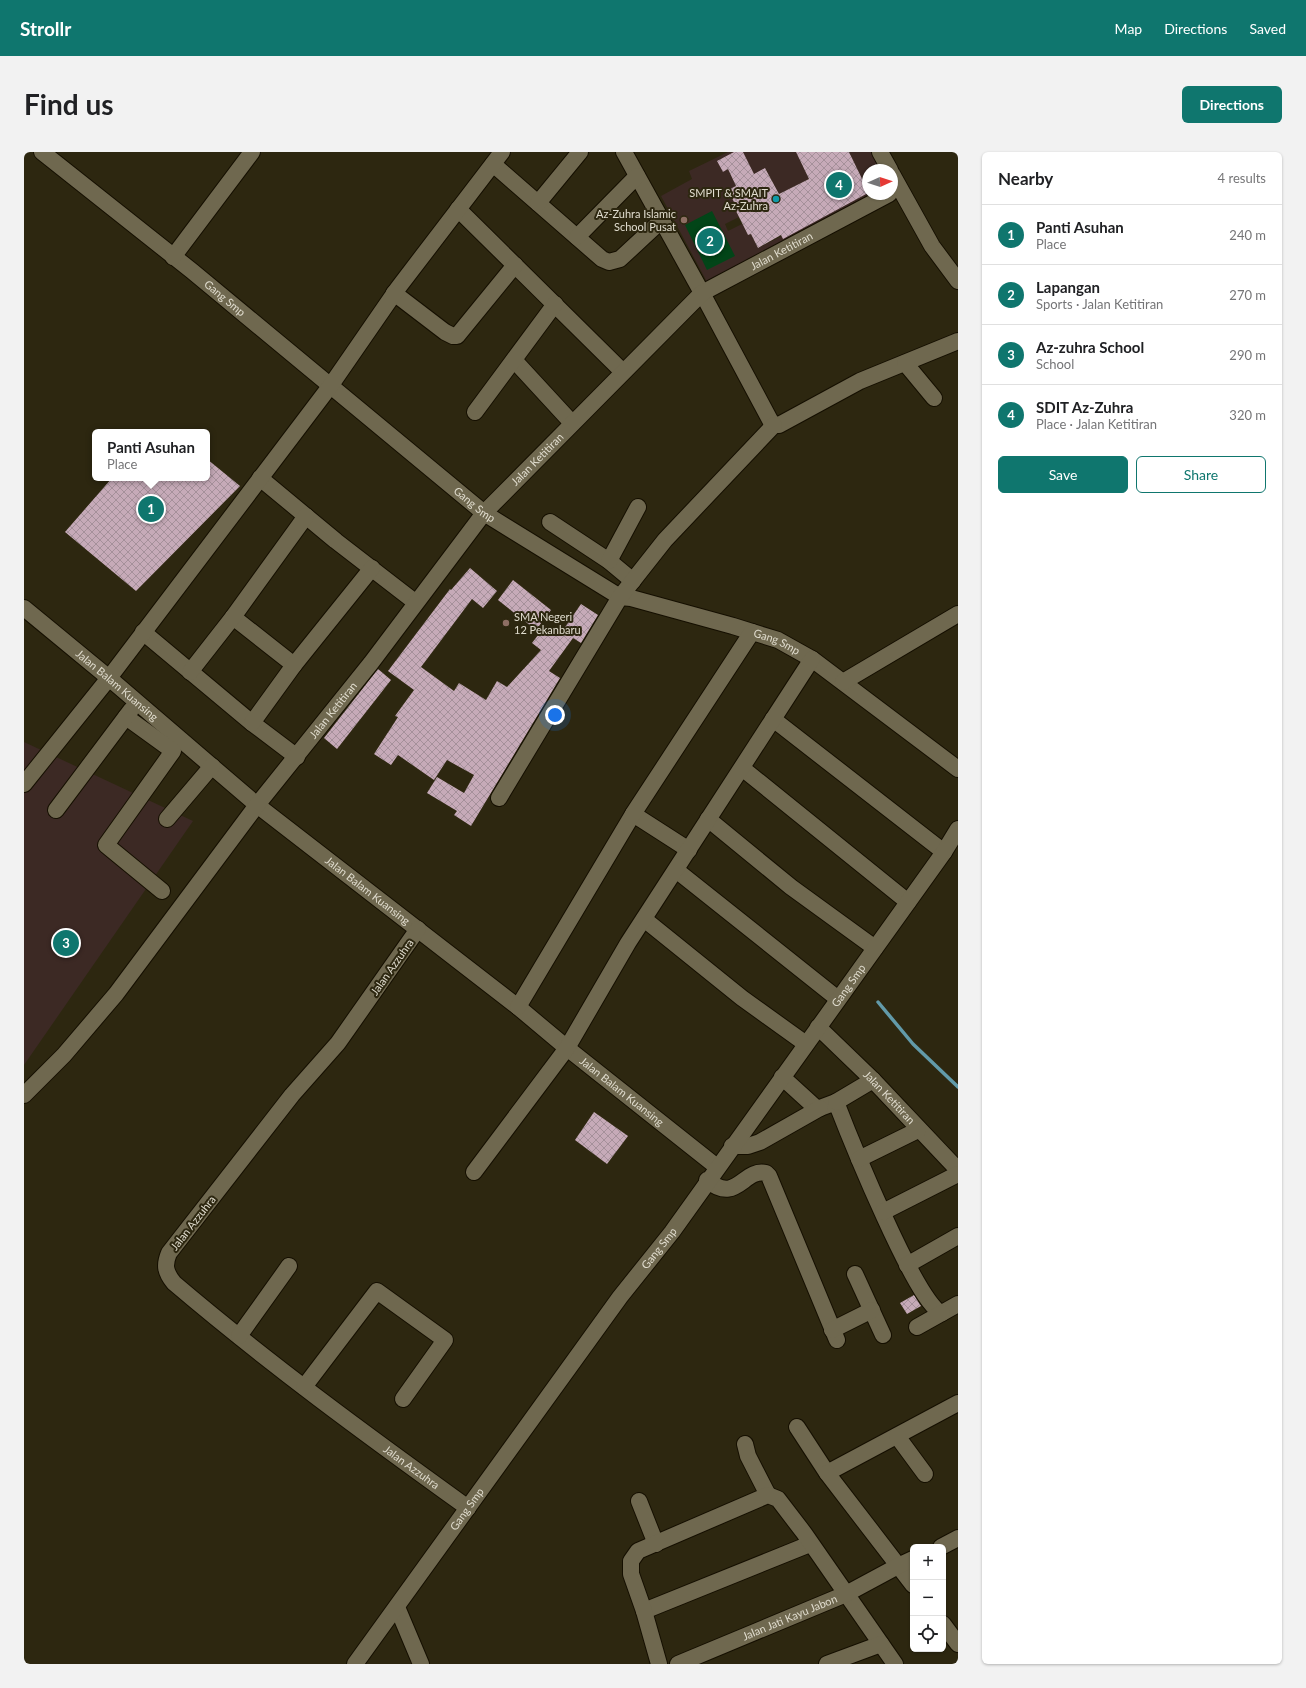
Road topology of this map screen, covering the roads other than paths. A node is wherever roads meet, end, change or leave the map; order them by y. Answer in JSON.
{"nodes":[{"id":1,"x":42,"y":152,"type":"edge"},
{"id":2,"x":252,"y":152,"type":"edge"},
{"id":3,"x":580,"y":152,"type":"edge"},
{"id":4,"x":624,"y":152,"type":"edge"},
{"id":5,"x":880,"y":152,"type":"edge"},
{"id":6,"x":498,"y":158,"type":"edge"},
{"id":7,"x":887,"y":164,"type":"edge"},
{"id":8,"x":637,"y":176,"type":"junction"},
{"id":9,"x":898,"y":198,"type":"edge"},
{"id":10,"x":876,"y":200,"type":"edge"},
{"id":11,"x":538,"y":203,"type":"junction"},
{"id":12,"x":458,"y":209,"type":"junction"},
{"id":13,"x":662,"y":220,"type":"junction"},
{"id":14,"x":577,"y":237,"type":"junction"},
{"id":15,"x":174,"y":256,"type":"junction"},
{"id":16,"x":515,"y":265,"type":"junction"},
{"id":17,"x":958,"y":281,"type":"edge"},
{"id":18,"x":394,"y":293,"type":"junction"},
{"id":19,"x":702,"y":293,"type":"junction"},
{"id":20,"x":555,"y":304,"type":"junction"},
{"id":21,"x":958,"y":341,"type":"edge"},
{"id":22,"x":514,"y":360,"type":"junction"},
{"id":23,"x":905,"y":363,"type":"junction"},
{"id":24,"x":623,"y":372,"type":"junction"},
{"id":25,"x":331,"y":385,"type":"junction"},
{"id":26,"x":934,"y":398,"type":"dead end"},
{"id":27,"x":475,"y":412,"type":"dead end"},
{"id":28,"x":572,"y":423,"type":"junction"},
{"id":29,"x":774,"y":425,"type":"junction"},
{"id":30,"x":260,"y":478,"type":"junction"},
{"id":31,"x":638,"y":506,"type":"dead end"},
{"id":32,"x":484,"y":513,"type":"junction"},
{"id":33,"x":306,"y":516,"type":"junction"},
{"id":34,"x":550,"y":522,"type":"dead end"},
{"id":35,"x":609,"y":560,"type":"junction"},
{"id":36,"x":372,"y":568,"type":"junction"},
{"id":37,"x":633,"y":581,"type":"junction"},
{"id":38,"x":620,"y":597,"type":"junction"},
{"id":39,"x":416,"y":602,"type":"junction"},
{"id":40,"x":24,"y":608,"type":"edge"},
{"id":41,"x":958,"y":614,"type":"edge"},
{"id":42,"x":233,"y":617,"type":"junction"},
{"id":43,"x":143,"y":632,"type":"junction"},
{"id":44,"x":752,"y":632,"type":"junction"},
{"id":45,"x":812,"y":659,"type":"junction"},
{"id":46,"x":294,"y":666,"type":"junction"},
{"id":47,"x":190,"y":672,"type":"junction"},
{"id":48,"x":109,"y":678,"type":"junction"},
{"id":49,"x":843,"y":682,"type":"junction"},
{"id":50,"x":137,"y":702,"type":"junction"},
{"id":51,"x":126,"y":717,"type":"junction"},
{"id":52,"x":773,"y":720,"type":"junction"},
{"id":53,"x":252,"y":723,"type":"junction"},
{"id":54,"x":297,"y":757,"type":"junction"},
{"id":55,"x":212,"y":766,"type":"junction"},
{"id":56,"x":742,"y":768,"type":"junction"},
{"id":57,"x":958,"y":768,"type":"edge"},
{"id":58,"x":24,"y":784,"type":"edge"},
{"id":59,"x":499,"y":798,"type":"dead end"},
{"id":60,"x":257,"y":805,"type":"junction"},
{"id":61,"x":56,"y":810,"type":"dead end"},
{"id":62,"x":634,"y":814,"type":"junction"},
{"id":63,"x":168,"y":819,"type":"dead end"},
{"id":64,"x":708,"y":819,"type":"junction"},
{"id":65,"x":958,"y":829,"type":"edge"},
{"id":66,"x":689,"y":850,"type":"junction"},
{"id":67,"x":944,"y":852,"type":"junction"},
{"id":68,"x":676,"y":870,"type":"junction"},
{"id":69,"x":162,"y":890,"type":"dead end"},
{"id":70,"x":908,"y":902,"type":"junction"},
{"id":71,"x":644,"y":919,"type":"junction"},
{"id":72,"x":418,"y":929,"type":"junction"},
{"id":73,"x":875,"y":948,"type":"junction"},
{"id":74,"x":838,"y":999,"type":"junction"},
{"id":75,"x":518,"y":1007,"type":"junction"},
{"id":76,"x":818,"y":1027,"type":"junction"},
{"id":77,"x":806,"y":1044,"type":"junction"},
{"id":78,"x":567,"y":1048,"type":"junction"},
{"id":79,"x":782,"y":1077,"type":"junction"},
{"id":80,"x":872,"y":1080,"type":"junction"},
{"id":81,"x":24,"y":1095,"type":"edge"},
{"id":82,"x":836,"y":1102,"type":"junction"},
{"id":83,"x":820,"y":1108,"type":"junction"},
{"id":84,"x":918,"y":1130,"type":"junction"},
{"id":85,"x":732,"y":1146,"type":"junction"},
{"id":86,"x":859,"y":1159,"type":"junction"},
{"id":87,"x":717,"y":1167,"type":"junction"},
{"id":88,"x":958,"y":1170,"type":"edge"},
{"id":89,"x":474,"y":1172,"type":"dead end"},
{"id":90,"x":958,"y":1174,"type":"edge"},
{"id":91,"x":707,"y":1180,"type":"junction"},
{"id":92,"x":883,"y":1212,"type":"junction"},
{"id":93,"x":958,"y":1236,"type":"edge"},
{"id":94,"x":907,"y":1265,"type":"junction"},
{"id":95,"x":289,"y":1266,"type":"dead end"},
{"id":96,"x":855,"y":1274,"type":"dead end"},
{"id":97,"x":958,"y":1304,"type":"edge"},
{"id":98,"x":872,"y":1310,"type":"junction"},
{"id":99,"x":942,"y":1313,"type":"junction"},
{"id":100,"x":917,"y":1327,"type":"dead end"},
{"id":101,"x":883,"y":1335,"type":"dead end"},
{"id":102,"x":239,"y":1336,"type":"junction"},
{"id":103,"x":304,"y":1387,"type":"junction"},
{"id":104,"x":403,"y":1399,"type":"dead end"},
{"id":105,"x":958,"y":1403,"type":"edge"},
{"id":106,"x":797,"y":1427,"type":"dead end"},
{"id":107,"x":897,"y":1436,"type":"junction"},
{"id":108,"x":745,"y":1444,"type":"dead end"},
{"id":109,"x":828,"y":1473,"type":"junction"},
{"id":110,"x":925,"y":1474,"type":"dead end"},
{"id":111,"x":768,"y":1495,"type":"junction"},
{"id":112,"x":639,"y":1501,"type":"dead end"},
{"id":113,"x":468,"y":1508,"type":"junction"},
{"id":114,"x":958,"y":1538,"type":"edge"},
{"id":115,"x":656,"y":1544,"type":"junction"},
{"id":116,"x":810,"y":1544,"type":"junction"},
{"id":117,"x":946,"y":1544,"type":"edge"},
{"id":118,"x":906,"y":1562,"type":"edge"},
{"id":119,"x":911,"y":1580,"type":"edge"},
{"id":120,"x":846,"y":1594,"type":"junction"},
{"id":121,"x":397,"y":1607,"type":"junction"},
{"id":122,"x":644,"y":1611,"type":"junction"},
{"id":123,"x":946,"y":1628,"type":"edge"},
{"id":124,"x":880,"y":1644,"type":"junction"},
{"id":125,"x":958,"y":1644,"type":"edge"},
{"id":126,"x":355,"y":1664,"type":"edge"},
{"id":127,"x":422,"y":1664,"type":"edge"},
{"id":128,"x":659,"y":1664,"type":"edge"},
{"id":129,"x":678,"y":1664,"type":"edge"},
{"id":130,"x":827,"y":1664,"type":"edge"},
{"id":131,"x":894,"y":1664,"type":"edge"}],
"edges":[{"from":1,"to":15,"type":"street","name":"Gang Smp"},
{"from":2,"to":15,"type":"street"},
{"from":3,"to":11,"type":"street"},
{"from":4,"to":8,"type":"street"},
{"from":5,"to":7,"type":"street"},
{"from":6,"to":11,"type":"street"},
{"from":6,"to":12,"type":"street"},
{"from":8,"to":13,"type":"street"},
{"from":8,"to":14,"type":"street"},
{"from":9,"to":17,"type":"street"},
{"from":10,"to":19,"type":"street","name":"Jalan Ketitiran"},
{"from":11,"to":14,"type":"street"},
{"from":12,"to":16,"type":"street"},
{"from":12,"to":18,"type":"street"},
{"from":13,"to":14,"type":"street"},
{"from":13,"to":19,"type":"street"},
{"from":15,"to":25,"type":"street","name":"Gang Smp"},
{"from":16,"to":18,"type":"street"},
{"from":16,"to":20,"type":"street"},
{"from":18,"to":25,"type":"street"},
{"from":19,"to":24,"type":"street","name":"Jalan Ketitiran"},
{"from":19,"to":29,"type":"street"},
{"from":20,"to":22,"type":"street"},
{"from":20,"to":24,"type":"street"},
{"from":21,"to":23,"type":"street"},
{"from":22,"to":27,"type":"street"},
{"from":22,"to":28,"type":"street"},
{"from":23,"to":26,"type":"street"},
{"from":23,"to":29,"type":"street"},
{"from":24,"to":28,"type":"street","name":"Jalan Ketitiran"},
{"from":25,"to":30,"type":"street"},
{"from":25,"to":32,"type":"street","name":"Gang Smp"},
{"from":28,"to":32,"type":"street","name":"Jalan Ketitiran"},
{"from":29,"to":37,"type":"street"},
{"from":30,"to":33,"type":"street"},
{"from":30,"to":43,"type":"street"},
{"from":31,"to":35,"type":"street"},
{"from":32,"to":38,"type":"street","name":"Gang Smp"},
{"from":32,"to":39,"type":"street","name":"Jalan Ketitiran"},
{"from":33,"to":36,"type":"street"},
{"from":33,"to":42,"type":"street"},
{"from":34,"to":35,"type":"street"},
{"from":35,"to":37,"type":"street"},
{"from":36,"to":39,"type":"street"},
{"from":36,"to":46,"type":"street"},
{"from":37,"to":38,"type":"street"},
{"from":38,"to":44,"type":"street","name":"Gang Smp"},
{"from":38,"to":59,"type":"street"},
{"from":39,"to":54,"type":"street","name":"Jalan Ketitiran"},
{"from":40,"to":48,"type":"street","name":"Jalan Balam Kuansing"},
{"from":41,"to":49,"type":"street"},
{"from":42,"to":46,"type":"street"},
{"from":42,"to":47,"type":"street"},
{"from":43,"to":47,"type":"street"},
{"from":43,"to":48,"type":"street"},
{"from":44,"to":45,"type":"street","name":"Gang Smp"},
{"from":44,"to":62,"type":"street"},
{"from":45,"to":49,"type":"street","name":"Gang Smp"},
{"from":45,"to":52,"type":"street"},
{"from":46,"to":53,"type":"street"},
{"from":47,"to":53,"type":"street"},
{"from":48,"to":50,"type":"street","name":"Jalan Balam Kuansing"},
{"from":48,"to":58,"type":"street"},
{"from":49,"to":57,"type":"street","name":"Gang Smp"},
{"from":50,"to":51,"type":"street"},
{"from":50,"to":55,"type":"street","name":"Jalan Balam Kuansing"},
{"from":51,"to":61,"type":"street"},
{"from":51,"to":69,"type":"street"},
{"from":52,"to":56,"type":"street"},
{"from":52,"to":67,"type":"street"},
{"from":53,"to":54,"type":"street"},
{"from":54,"to":60,"type":"street","name":"Jalan Ketitiran"},
{"from":55,"to":60,"type":"street","name":"Jalan Balam Kuansing"},
{"from":55,"to":63,"type":"street"},
{"from":56,"to":64,"type":"street"},
{"from":56,"to":70,"type":"street"},
{"from":60,"to":72,"type":"street","name":"Jalan Balam Kuansing"},
{"from":60,"to":81,"type":"street","name":"Jalan Ketitiran"},
{"from":62,"to":66,"type":"street"},
{"from":62,"to":75,"type":"street"},
{"from":64,"to":66,"type":"street"},
{"from":64,"to":73,"type":"street"},
{"from":65,"to":67,"type":"street","name":"Gang Smp"},
{"from":66,"to":68,"type":"street"},
{"from":67,"to":70,"type":"street","name":"Gang Smp"},
{"from":68,"to":71,"type":"street"},
{"from":68,"to":74,"type":"street"},
{"from":70,"to":73,"type":"street","name":"Gang Smp"},
{"from":71,"to":77,"type":"street"},
{"from":71,"to":78,"type":"street"},
{"from":72,"to":75,"type":"street","name":"Jalan Balam Kuansing"},
{"from":72,"to":102,"type":"street","name":"Jalan Azzuhra"},
{"from":73,"to":74,"type":"street","name":"Gang Smp"},
{"from":74,"to":76,"type":"street","name":"Gang Smp"},
{"from":75,"to":78,"type":"street","name":"Jalan Balam Kuansing"},
{"from":76,"to":77,"type":"street","name":"Gang Smp"},
{"from":76,"to":80,"type":"street","name":"Jalan Ketitiran"},
{"from":77,"to":79,"type":"street","name":"Gang Smp"},
{"from":78,"to":87,"type":"street","name":"Jalan Balam Kuansing"},
{"from":78,"to":89,"type":"street"},
{"from":79,"to":83,"type":"street"},
{"from":79,"to":85,"type":"street","name":"Gang Smp"},
{"from":80,"to":82,"type":"street"},
{"from":80,"to":84,"type":"street","name":"Jalan Ketitiran"},
{"from":82,"to":83,"type":"street"},
{"from":82,"to":86,"type":"street"},
{"from":83,"to":85,"type":"street"},
{"from":84,"to":86,"type":"street"},
{"from":84,"to":88,"type":"street","name":"Jalan Ketitiran"},
{"from":85,"to":87,"type":"street","name":"Gang Smp"},
{"from":86,"to":92,"type":"street"},
{"from":87,"to":91,"type":"street","name":"Gang Smp"},
{"from":90,"to":92,"type":"street"},
{"from":91,"to":98,"type":"street"},
{"from":91,"to":113,"type":"street","name":"Gang Smp"},
{"from":92,"to":94,"type":"street"},
{"from":93,"to":94,"type":"street"},
{"from":94,"to":99,"type":"street"},
{"from":95,"to":102,"type":"street"},
{"from":96,"to":98,"type":"street"},
{"from":97,"to":99,"type":"street"},
{"from":98,"to":101,"type":"street"},
{"from":99,"to":100,"type":"street"},
{"from":102,"to":103,"type":"street","name":"Jalan Azzuhra"},
{"from":103,"to":104,"type":"street"},
{"from":103,"to":113,"type":"street","name":"Jalan Azzuhra"},
{"from":105,"to":107,"type":"street"},
{"from":106,"to":109,"type":"street"},
{"from":107,"to":109,"type":"street"},
{"from":107,"to":110,"type":"street"},
{"from":108,"to":111,"type":"street"},
{"from":109,"to":118,"type":"street"},
{"from":111,"to":115,"type":"street"},
{"from":111,"to":116,"type":"street"},
{"from":112,"to":115,"type":"street"},
{"from":113,"to":121,"type":"street","name":"Gang Smp"},
{"from":114,"to":117,"type":"street"},
{"from":115,"to":122,"type":"street"},
{"from":116,"to":120,"type":"street"},
{"from":116,"to":122,"type":"street"},
{"from":118,"to":119,"type":"street"},
{"from":118,"to":120,"type":"street","name":"Jalan Jati Kayu Jabon"},
{"from":120,"to":124,"type":"street"},
{"from":120,"to":129,"type":"street","name":"Jalan Jati Kayu Jabon"},
{"from":121,"to":126,"type":"street","name":"Gang Smp"},
{"from":121,"to":127,"type":"street"},
{"from":122,"to":128,"type":"street"},
{"from":123,"to":125,"type":"street"},
{"from":124,"to":130,"type":"street"},
{"from":124,"to":131,"type":"street"}]}
